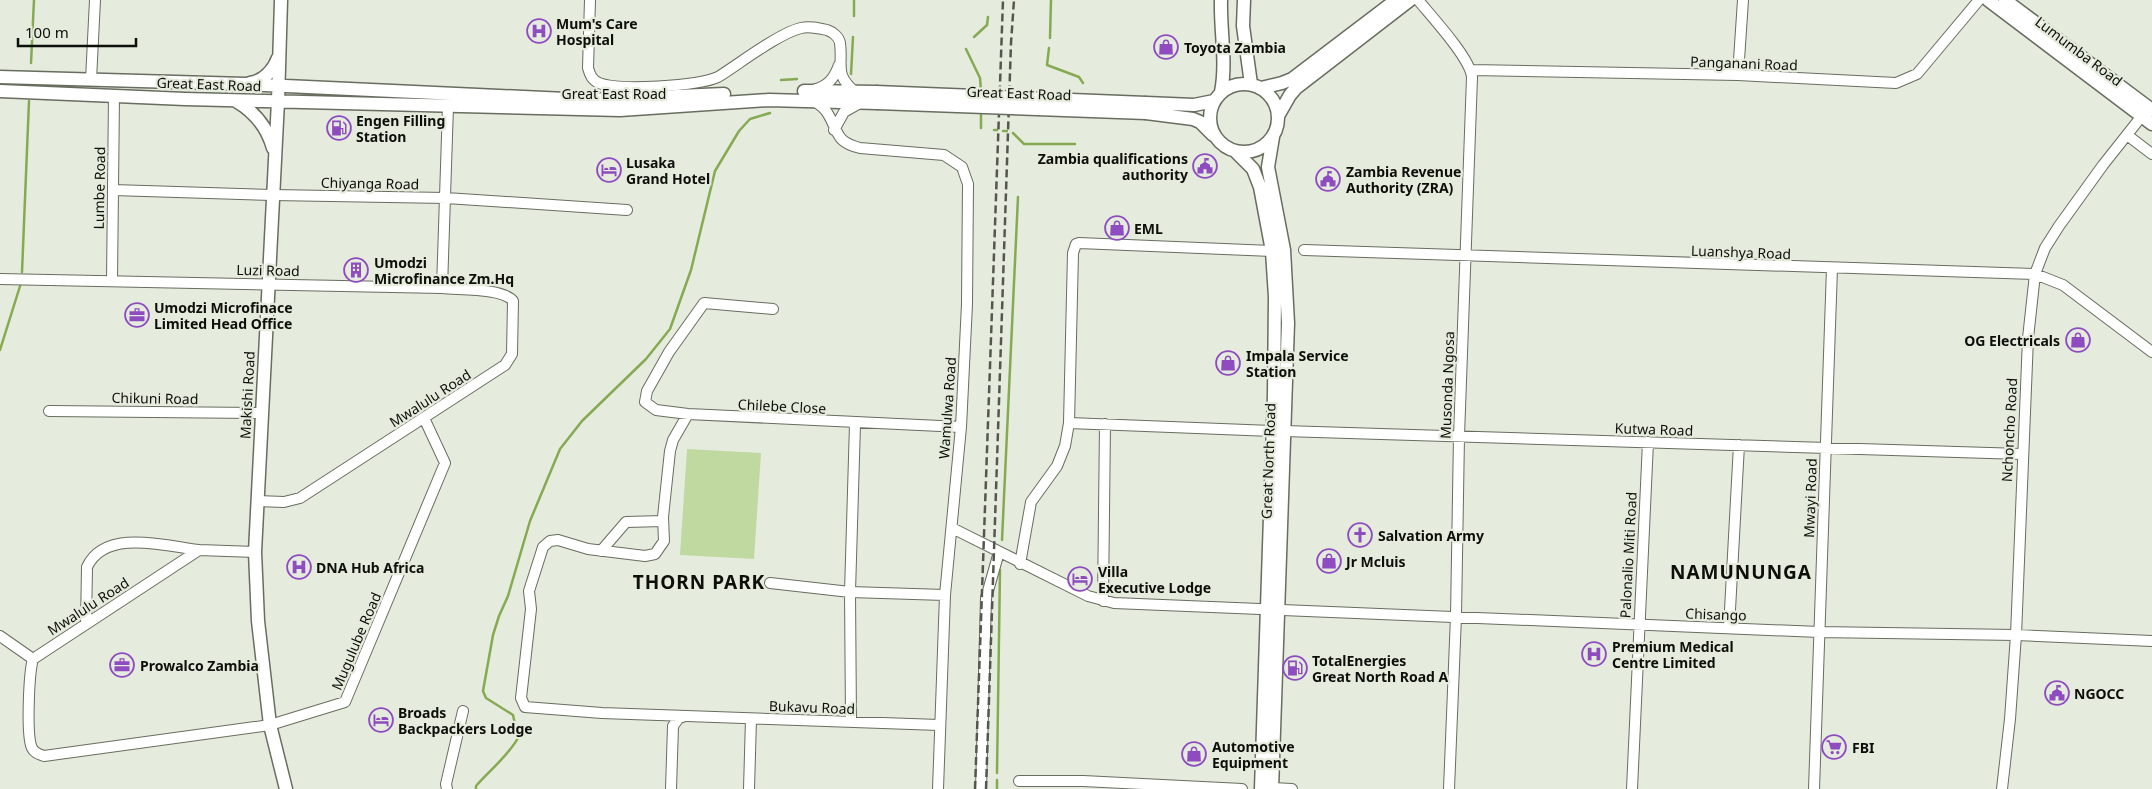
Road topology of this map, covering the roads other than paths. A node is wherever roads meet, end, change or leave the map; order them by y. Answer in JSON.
{"nodes":[{"id":1,"x":95,"y":0,"type":"edge"},
{"id":2,"x":281,"y":0,"type":"edge"},
{"id":3,"x":590,"y":0,"type":"edge"},
{"id":4,"x":1220,"y":0,"type":"edge"},
{"id":5,"x":1244,"y":0,"type":"edge"},
{"id":6,"x":1396,"y":0,"type":"edge"},
{"id":7,"x":1410,"y":0,"type":"edge"},
{"id":8,"x":1418,"y":0,"type":"edge"},
{"id":9,"x":1743,"y":0,"type":"edge"},
{"id":10,"x":1978,"y":0,"type":"edge"},
{"id":11,"x":1988,"y":0,"type":"edge"},
{"id":12,"x":2005,"y":0,"type":"edge"},
{"id":13,"x":279,"y":53,"type":"junction"},
{"id":14,"x":839,"y":64,"type":"junction"},
{"id":15,"x":1472,"y":70,"type":"junction"},
{"id":16,"x":1738,"y":75,"type":"junction"},
{"id":17,"x":0,"y":77,"type":"edge"},
{"id":18,"x":91,"y":80,"type":"junction"},
{"id":19,"x":245,"y":84,"type":"junction"},
{"id":20,"x":279,"y":86,"type":"junction"},
{"id":21,"x":1256,"y":86,"type":"junction"},
{"id":22,"x":0,"y":91,"type":"edge"},
{"id":23,"x":811,"y":95,"type":"junction"},
{"id":24,"x":114,"y":96,"type":"junction"},
{"id":25,"x":1217,"y":96,"type":"junction"},
{"id":26,"x":858,"y":97,"type":"junction"},
{"id":27,"x":235,"y":100,"type":"junction"},
{"id":28,"x":278,"y":100,"type":"junction"},
{"id":29,"x":448,"y":106,"type":"junction"},
{"id":30,"x":1146,"y":108,"type":"junction"},
{"id":31,"x":2149,"y":114,"type":"edge"},
{"id":32,"x":1278,"y":116,"type":"junction"},
{"id":33,"x":834,"y":130,"type":"junction"},
{"id":34,"x":2126,"y":135,"type":"junction"},
{"id":35,"x":1273,"y":137,"type":"junction"},
{"id":36,"x":1218,"y":141,"type":"junction"},
{"id":37,"x":1236,"y":152,"type":"junction"},
{"id":38,"x":2152,"y":154,"type":"edge"},
{"id":39,"x":274,"y":163,"type":"junction"},
{"id":40,"x":113,"y":190,"type":"junction"},
{"id":41,"x":273,"y":195,"type":"junction"},
{"id":42,"x":446,"y":198,"type":"junction"},
{"id":43,"x":627,"y":210,"type":"dead end"},
{"id":44,"x":1304,"y":250,"type":"dead end"},
{"id":45,"x":1272,"y":251,"type":"junction"},
{"id":46,"x":1466,"y":257,"type":"junction"},
{"id":47,"x":1832,"y":268,"type":"junction"},
{"id":48,"x":2034,"y":274,"type":"junction"},
{"id":49,"x":0,"y":279,"type":"edge"},
{"id":50,"x":112,"y":281,"type":"junction"},
{"id":51,"x":270,"y":284,"type":"junction"},
{"id":52,"x":442,"y":288,"type":"junction"},
{"id":53,"x":513,"y":301,"type":"joint"},
{"id":54,"x":773,"y":309,"type":"dead end"},
{"id":55,"x":2152,"y":352,"type":"edge"},
{"id":56,"x":49,"y":411,"type":"dead end"},
{"id":57,"x":261,"y":413,"type":"junction"},
{"id":58,"x":688,"y":414,"type":"junction"},
{"id":59,"x":424,"y":418,"type":"junction"},
{"id":60,"x":1069,"y":422,"type":"junction"},
{"id":61,"x":855,"y":424,"type":"junction"},
{"id":62,"x":1105,"y":424,"type":"junction"},
{"id":63,"x":961,"y":428,"type":"junction"},
{"id":64,"x":1278,"y":431,"type":"junction"},
{"id":65,"x":1459,"y":436,"type":"junction"},
{"id":66,"x":1648,"y":442,"type":"junction"},
{"id":67,"x":1739,"y":445,"type":"junction"},
{"id":68,"x":1826,"y":448,"type":"junction"},
{"id":69,"x":2022,"y":454,"type":"junction"},
{"id":70,"x":257,"y":501,"type":"junction"},
{"id":71,"x":663,"y":521,"type":"junction"},
{"id":72,"x":952,"y":528,"type":"junction"},
{"id":73,"x":199,"y":550,"type":"junction"},
{"id":74,"x":601,"y":551,"type":"junction"},
{"id":75,"x":255,"y":552,"type":"junction"},
{"id":76,"x":999,"y":552,"type":"junction"},
{"id":77,"x":1020,"y":564,"type":"junction"},
{"id":78,"x":770,"y":583,"type":"dead end"},
{"id":79,"x":850,"y":592,"type":"junction"},
{"id":80,"x":945,"y":595,"type":"junction"},
{"id":81,"x":1103,"y":601,"type":"junction"},
{"id":82,"x":1273,"y":610,"type":"junction"},
{"id":83,"x":1456,"y":616,"type":"junction"},
{"id":84,"x":86,"y":624,"type":"junction"},
{"id":85,"x":1638,"y":624,"type":"junction"},
{"id":86,"x":1728,"y":628,"type":"junction"},
{"id":87,"x":1819,"y":632,"type":"junction"},
{"id":88,"x":2016,"y":635,"type":"junction"},
{"id":89,"x":0,"y":636,"type":"edge"},
{"id":90,"x":2152,"y":641,"type":"edge"},
{"id":91,"x":33,"y":659,"type":"junction"},
{"id":92,"x":464,"y":711,"type":"dead end"},
{"id":93,"x":686,"y":716,"type":"junction"},
{"id":94,"x":751,"y":719,"type":"junction"},
{"id":95,"x":851,"y":722,"type":"junction"},
{"id":96,"x":270,"y":724,"type":"junction"},
{"id":97,"x":939,"y":725,"type":"junction"},
{"id":98,"x":1274,"y":740,"type":"junction"},
{"id":99,"x":1019,"y":781,"type":"dead end"},
{"id":100,"x":286,"y":789,"type":"edge"},
{"id":101,"x":447,"y":789,"type":"edge"},
{"id":102,"x":671,"y":789,"type":"edge"},
{"id":103,"x":749,"y":789,"type":"edge"},
{"id":104,"x":938,"y":789,"type":"edge"},
{"id":105,"x":981,"y":789,"type":"edge"},
{"id":106,"x":1242,"y":789,"type":"edge"},
{"id":107,"x":1261,"y":789,"type":"edge"},
{"id":108,"x":1272,"y":789,"type":"edge"},
{"id":109,"x":1292,"y":789,"type":"edge"},
{"id":110,"x":1449,"y":789,"type":"edge"},
{"id":111,"x":1632,"y":789,"type":"edge"},
{"id":112,"x":1814,"y":789,"type":"edge"},
{"id":113,"x":2002,"y":789,"type":"edge"}],
"edges":[{"from":1,"to":18,"type":"street"},
{"from":2,"to":13,"type":"main road","name":"Makishi Road"},
{"from":3,"to":14,"type":"street"},
{"from":4,"to":25,"type":"main road"},
{"from":5,"to":21,"type":"main road"},
{"from":6,"to":21,"type":"main road"},
{"from":7,"to":32,"type":"main road"},
{"from":8,"to":15,"type":"street"},
{"from":9,"to":16,"type":"street"},
{"from":10,"to":16,"type":"street","name":"Panganani Road"},
{"from":11,"to":31,"type":"main road","name":"Lumumba Road"},
{"from":12,"to":31,"type":"main road","name":"Lumumba Road"},
{"from":13,"to":19,"type":"main road"},
{"from":13,"to":20,"type":"main road","name":"Makishi Road"},
{"from":14,"to":23,"type":"street"},
{"from":14,"to":26,"type":"street"},
{"from":15,"to":16,"type":"street","name":"Panganani Road"},
{"from":15,"to":46,"type":"street","name":"Musonda Ngosa"},
{"from":17,"to":18,"type":"main road","name":"Great East Road"},
{"from":18,"to":19,"type":"main road","name":"Great East Road"},
{"from":19,"to":20,"type":"main road","name":"Great East Road"},
{"from":20,"to":23,"type":"main road","name":"Great East Road"},
{"from":20,"to":28,"type":"main road","name":"Makishi Road"},
{"from":21,"to":25,"type":"main road"},
{"from":21,"to":32,"type":"main road"},
{"from":22,"to":24,"type":"main road","name":"Great East Road"},
{"from":23,"to":26,"type":"main road","name":"Great East Road"},
{"from":23,"to":29,"type":"main road","name":"Great East Road"},
{"from":23,"to":33,"type":"street","name":"Wamulwa Road"},
{"from":24,"to":27,"type":"main road","name":"Great East Road"},
{"from":24,"to":40,"type":"street","name":"Lumbe Road"},
{"from":25,"to":30,"type":"main road","name":"Great East Road"},
{"from":25,"to":36,"type":"main road"},
{"from":26,"to":30,"type":"main road","name":"Great East Road","bridge":true},
{"from":26,"to":33,"type":"street"},
{"from":27,"to":28,"type":"main road","name":"Great East Road"},
{"from":27,"to":39,"type":"main road"},
{"from":28,"to":29,"type":"main road","name":"Great East Road"},
{"from":28,"to":39,"type":"main road","name":"Makishi Road"},
{"from":29,"to":42,"type":"street"},
{"from":30,"to":36,"type":"main road","name":"Great East Road"},
{"from":31,"to":34,"type":"street","name":"Nchoncho Road"},
{"from":32,"to":35,"type":"main road"},
{"from":33,"to":63,"type":"street","name":"Wamulwa Road"},
{"from":34,"to":38,"type":"street"},
{"from":34,"to":48,"type":"street","name":"Nchoncho Road"},
{"from":35,"to":37,"type":"main road"},
{"from":35,"to":64,"type":"main road","name":"Great North Road"},
{"from":36,"to":37,"type":"main road"},
{"from":37,"to":45,"type":"main road","name":"Great North Road"},
{"from":39,"to":41,"type":"main road","name":"Makishi Road"},
{"from":40,"to":41,"type":"street","name":"Chiyanga Road"},
{"from":40,"to":50,"type":"street","name":"Lumbe Road"},
{"from":41,"to":42,"type":"street","name":"Chiyanga Road"},
{"from":41,"to":51,"type":"main road","name":"Makishi Road"},
{"from":42,"to":43,"type":"street","name":"Chiyanga Road"},
{"from":42,"to":52,"type":"street"},
{"from":44,"to":46,"type":"street","name":"Luanshya Road"},
{"from":45,"to":60,"type":"street"},
{"from":45,"to":64,"type":"main road","name":"Great North Road"},
{"from":46,"to":47,"type":"street","name":"Luanshya Road"},
{"from":46,"to":65,"type":"street","name":"Musonda Ngosa"},
{"from":47,"to":48,"type":"street","name":"Luanshya Road"},
{"from":47,"to":68,"type":"street","name":"Mwayi Road"},
{"from":48,"to":55,"type":"street","name":"Luanshya Road"},
{"from":48,"to":69,"type":"street","name":"Nchoncho Road"},
{"from":49,"to":50,"type":"street","name":"Luzi Road"},
{"from":50,"to":51,"type":"street","name":"Luzi Road"},
{"from":51,"to":52,"type":"street","name":"Luzi Road"},
{"from":51,"to":57,"type":"main road","name":"Makishi Road"},
{"from":52,"to":53,"type":"street","name":"Luzi Road"},
{"from":53,"to":59,"type":"street","name":"Mwalulu Road"},
{"from":54,"to":58,"type":"street","name":"Chilebe Close"},
{"from":56,"to":57,"type":"street","name":"Chikuni Road"},
{"from":57,"to":70,"type":"main road","name":"Makishi Road"},
{"from":58,"to":61,"type":"street","name":"Chilebe Close"},
{"from":58,"to":71,"type":"street"},
{"from":59,"to":70,"type":"street","name":"Mwalulu Road"},
{"from":59,"to":96,"type":"street","name":"Mugulube Road"},
{"from":60,"to":62,"type":"street","name":"Kutwa Road"},
{"from":60,"to":77,"type":"street"},
{"from":61,"to":63,"type":"street","name":"Chilebe Close"},
{"from":61,"to":79,"type":"street"},
{"from":62,"to":64,"type":"street","name":"Kutwa Road"},
{"from":62,"to":81,"type":"street"},
{"from":63,"to":72,"type":"street","name":"Wamulwa Road"},
{"from":64,"to":65,"type":"street","name":"Kutwa Road"},
{"from":64,"to":82,"type":"main road","name":"Great North Road"},
{"from":65,"to":66,"type":"street","name":"Kutwa Road"},
{"from":65,"to":83,"type":"street","name":"Musonda Ngosa"},
{"from":66,"to":67,"type":"street","name":"Kutwa Road"},
{"from":66,"to":85,"type":"street","name":"Palonalio Miti Road"},
{"from":67,"to":68,"type":"street","name":"Kutwa Road"},
{"from":67,"to":86,"type":"street"},
{"from":68,"to":69,"type":"street","name":"Kutwa Road"},
{"from":68,"to":87,"type":"street","name":"Mwayi Road"},
{"from":69,"to":88,"type":"street","name":"Nchoncho Road"},
{"from":70,"to":75,"type":"main road","name":"Makishi Road"},
{"from":71,"to":74,"type":"street"},
{"from":71,"to":74,"type":"street"},
{"from":72,"to":76,"type":"street","name":"Chisango"},
{"from":72,"to":80,"type":"street","name":"Wamulwa Road"},
{"from":73,"to":75,"type":"street"},
{"from":73,"to":84,"type":"street","name":"Mwalulu Road"},
{"from":73,"to":84,"type":"street"},
{"from":74,"to":93,"type":"street","name":"Bukavu Road"},
{"from":75,"to":96,"type":"main road","name":"Makishi Road"},
{"from":76,"to":77,"type":"street","name":"Chisango"},
{"from":76,"to":105,"type":"street"},
{"from":77,"to":81,"type":"street","name":"Chisango"},
{"from":78,"to":79,"type":"street"},
{"from":79,"to":80,"type":"street"},
{"from":79,"to":95,"type":"street"},
{"from":80,"to":97,"type":"street","name":"Wamulwa Road"},
{"from":81,"to":82,"type":"street","name":"Chisango"},
{"from":82,"to":83,"type":"street","name":"Chisango"},
{"from":82,"to":98,"type":"main road","name":"Great North Road"},
{"from":82,"to":107,"type":"main road","name":"Great North Road"},
{"from":83,"to":85,"type":"street","name":"Chisango"},
{"from":83,"to":110,"type":"street","name":"Musonda Ngosa"},
{"from":84,"to":91,"type":"street","name":"Mwalulu Road"},
{"from":85,"to":86,"type":"street","name":"Chisango"},
{"from":85,"to":111,"type":"street","name":"Palonalio Miti Road"},
{"from":86,"to":87,"type":"street","name":"Chisango"},
{"from":87,"to":88,"type":"street","name":"Chisango"},
{"from":87,"to":112,"type":"street","name":"Mwayi Road"},
{"from":88,"to":90,"type":"street","name":"Chisango"},
{"from":88,"to":113,"type":"street","name":"Nchoncho Road"},
{"from":89,"to":91,"type":"street"},
{"from":91,"to":96,"type":"street","name":"Mugulube Road"},
{"from":92,"to":101,"type":"street"},
{"from":93,"to":94,"type":"street","name":"Bukavu Road"},
{"from":93,"to":102,"type":"street"},
{"from":94,"to":95,"type":"street","name":"Bukavu Road"},
{"from":94,"to":103,"type":"street"},
{"from":95,"to":97,"type":"street","name":"Bukavu Road"},
{"from":96,"to":100,"type":"main road","name":"Makishi Road"},
{"from":97,"to":104,"type":"street","name":"Wamulwa Road"},
{"from":98,"to":107,"type":"street"},
{"from":98,"to":108,"type":"main road","name":"Great North Road"},
{"from":99,"to":106,"type":"street"},
{"from":108,"to":109,"type":"street"}]}
